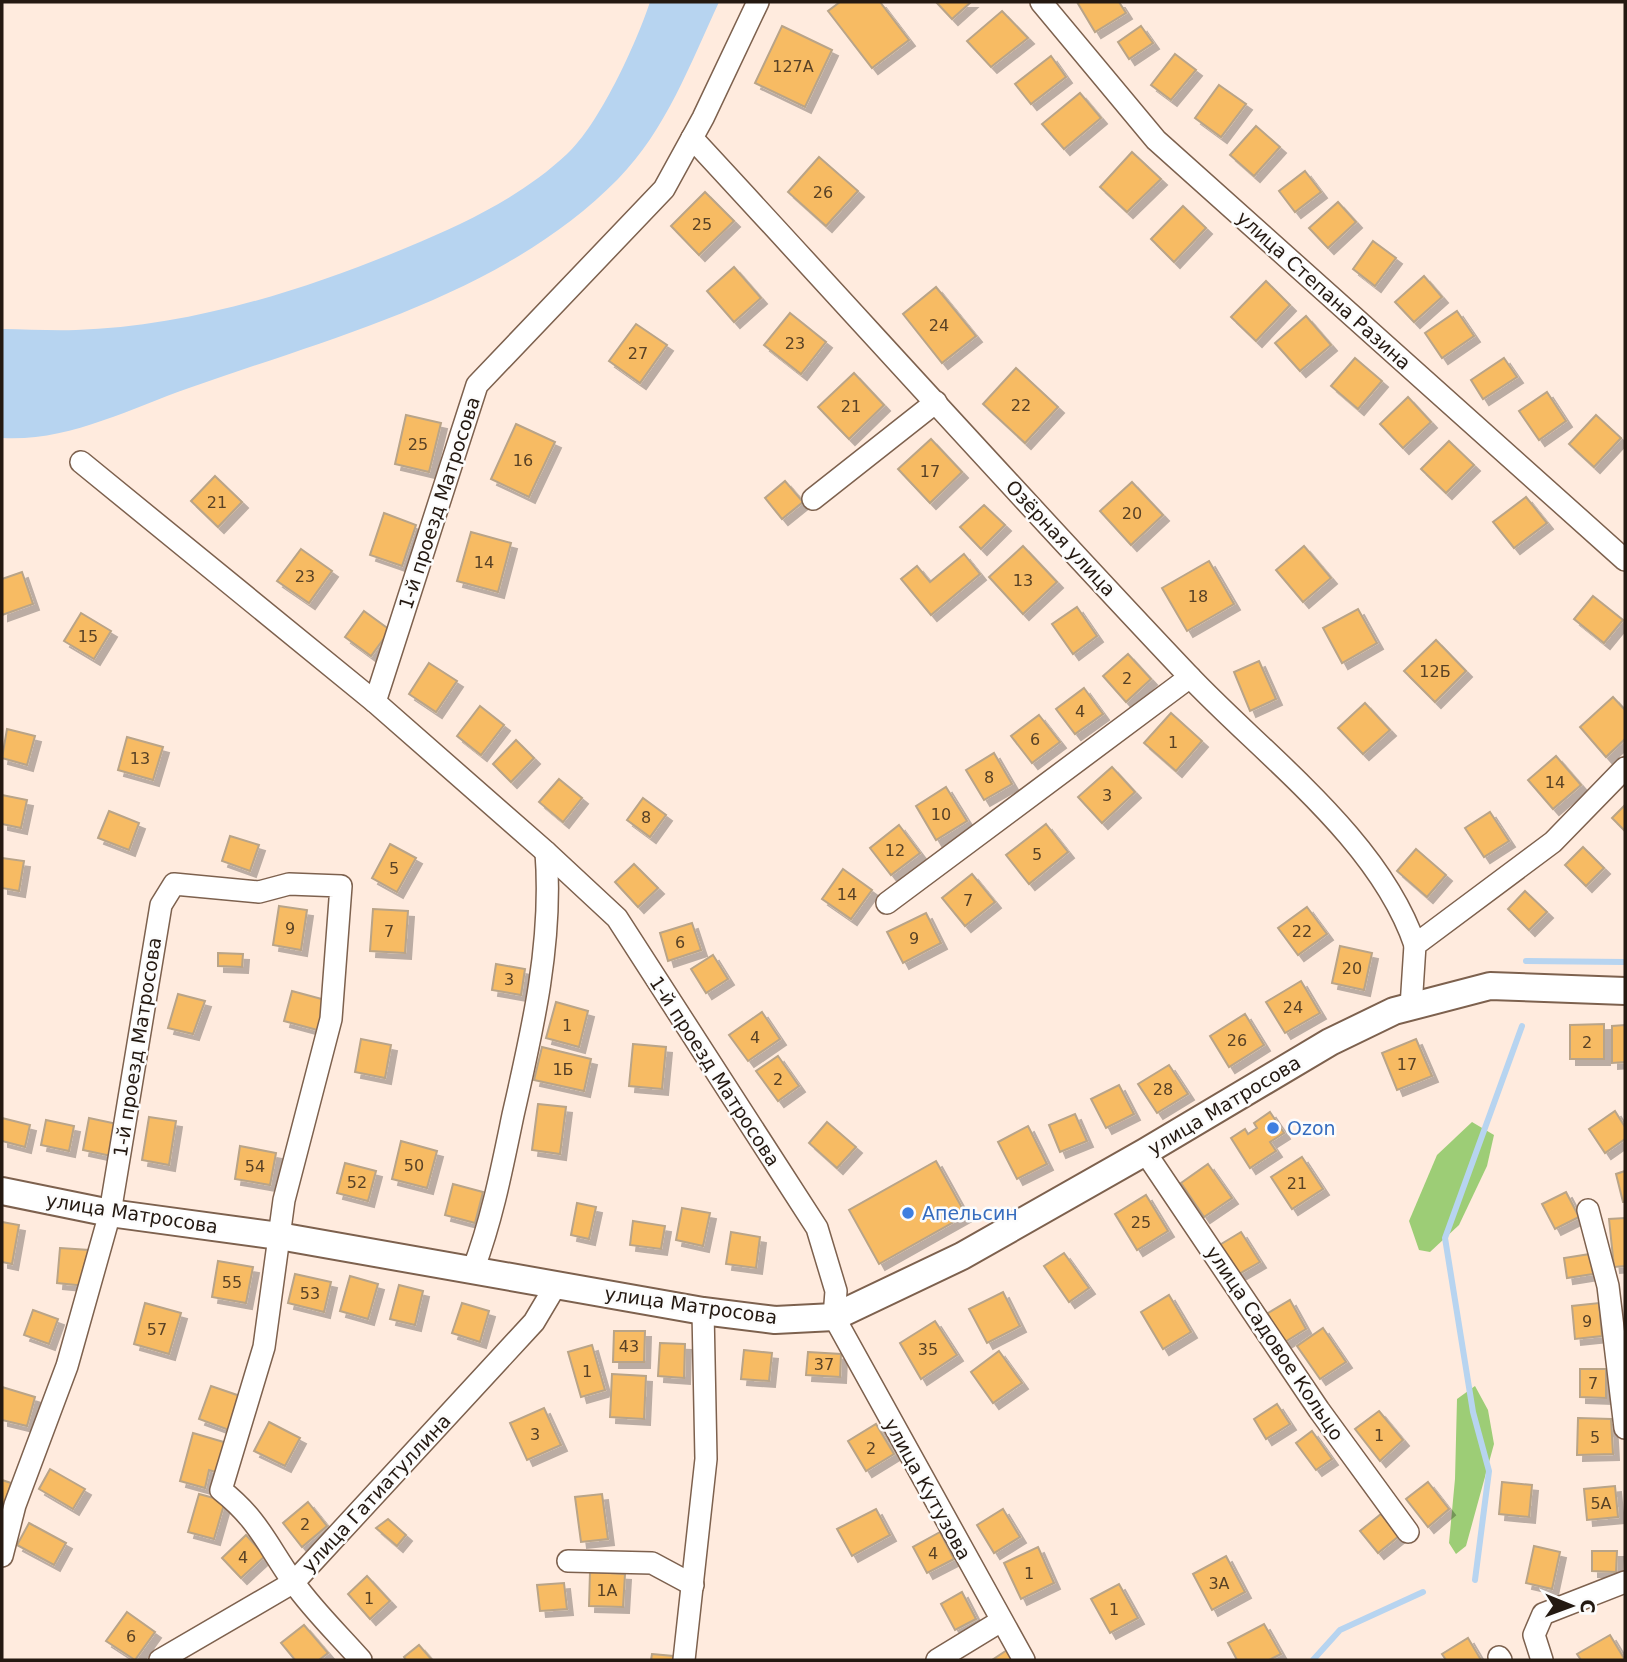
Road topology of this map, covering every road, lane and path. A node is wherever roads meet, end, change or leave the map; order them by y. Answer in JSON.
{"nodes":[{"id":1,"x":758,"y":2,"type":"edge"},
{"id":2,"x":1041,"y":2,"type":"edge"},
{"id":3,"x":692,"y":138,"type":"junction"},
{"id":4,"x":936,"y":402,"type":"junction"},
{"id":5,"x":81,"y":462,"type":"dead end"},
{"id":6,"x":813,"y":499,"type":"dead end"},
{"id":7,"x":1625,"y":560,"type":"edge"},
{"id":8,"x":1190,"y":677,"type":"junction"},
{"id":9,"x":374,"y":702,"type":"junction"},
{"id":10,"x":1625,"y":768,"type":"edge"},
{"id":11,"x":546,"y":852,"type":"junction"},
{"id":12,"x":887,"y":904,"type":"dead end"},
{"id":13,"x":1415,"y":945,"type":"junction"},
{"id":14,"x":1625,"y":991,"type":"edge"},
{"id":15,"x":1402,"y":1009,"type":"junction"},
{"id":16,"x":1145,"y":1152,"type":"junction"},
{"id":17,"x":2,"y":1191,"type":"edge"},
{"id":18,"x":1587,"y":1209,"type":"dead end"},
{"id":19,"x":110,"y":1213,"type":"junction"},
{"id":20,"x":279,"y":1236,"type":"junction"},
{"id":21,"x":473,"y":1270,"type":"junction"},
{"id":22,"x":556,"y":1285,"type":"junction"},
{"id":23,"x":703,"y":1311,"type":"junction"},
{"id":24,"x":834,"y":1317,"type":"junction"},
{"id":25,"x":1625,"y":1428,"type":"edge"},
{"id":26,"x":1408,"y":1532,"type":"dead end"},
{"id":27,"x":2,"y":1556,"type":"edge"},
{"id":28,"x":568,"y":1561,"type":"dead end"},
{"id":29,"x":1625,"y":1582,"type":"edge"},
{"id":30,"x":294,"y":1583,"type":"junction"},
{"id":31,"x":693,"y":1586,"type":"junction"},
{"id":32,"x":1001,"y":1621,"type":"junction"},
{"id":33,"x":160,"y":1660,"type":"edge"},
{"id":34,"x":361,"y":1660,"type":"edge"},
{"id":35,"x":684,"y":1660,"type":"edge"},
{"id":36,"x":937,"y":1660,"type":"edge"},
{"id":37,"x":1024,"y":1660,"type":"edge"},
{"id":38,"x":1542,"y":1660,"type":"edge"}],
"edges":[{"from":1,"to":3,"type":"street","name":"1-й проезд Матросова"},
{"from":2,"to":7,"type":"street","name":"улица Степана Разина"},
{"from":3,"to":4,"type":"street","name":"Озёрная улица"},
{"from":3,"to":9,"type":"street","name":"1-й проезд Матросова"},
{"from":4,"to":6,"type":"street"},
{"from":4,"to":8,"type":"street","name":"Озёрная улица"},
{"from":5,"to":9,"type":"street"},
{"from":8,"to":12,"type":"street"},
{"from":8,"to":13,"type":"street","name":"Озёрная улица"},
{"from":9,"to":11,"type":"street","name":"1-й проезд Матросова"},
{"from":10,"to":13,"type":"street"},
{"from":11,"to":21,"type":"street"},
{"from":11,"to":24,"type":"street","name":"1-й проезд Матросова"},
{"from":13,"to":15,"type":"street"},
{"from":14,"to":15,"type":"main road","name":"улица Матросова"},
{"from":15,"to":16,"type":"main road","name":"улица Матросова"},
{"from":16,"to":24,"type":"main road","name":"улица Матросова"},
{"from":16,"to":26,"type":"street","name":"улица Садовое Кольцо"},
{"from":17,"to":19,"type":"main road","name":"улица Матросова"},
{"from":18,"to":25,"type":"street"},
{"from":19,"to":20,"type":"main road","name":"улица Матросова"},
{"from":19,"to":20,"type":"street","name":"1-й проезд Матросова"},
{"from":19,"to":27,"type":"street","name":"1-й проезд Матросова"},
{"from":20,"to":21,"type":"main road","name":"улица Матросова"},
{"from":20,"to":30,"type":"street"},
{"from":21,"to":22,"type":"main road","name":"улица Матросова"},
{"from":22,"to":23,"type":"main road","name":"улица Матросова"},
{"from":22,"to":30,"type":"street","name":"улица Гатиатуллина"},
{"from":23,"to":24,"type":"main road","name":"улица Матросова"},
{"from":23,"to":31,"type":"street"},
{"from":24,"to":32,"type":"street","name":"улица Кутузова"},
{"from":28,"to":31,"type":"street"},
{"from":29,"to":38,"type":"street"},
{"from":30,"to":33,"type":"street","name":"улица Гатиатуллина"},
{"from":30,"to":34,"type":"street"},
{"from":31,"to":35,"type":"street"},
{"from":32,"to":36,"type":"street"},
{"from":32,"to":37,"type":"street","name":"улица Кутузова"}]}
